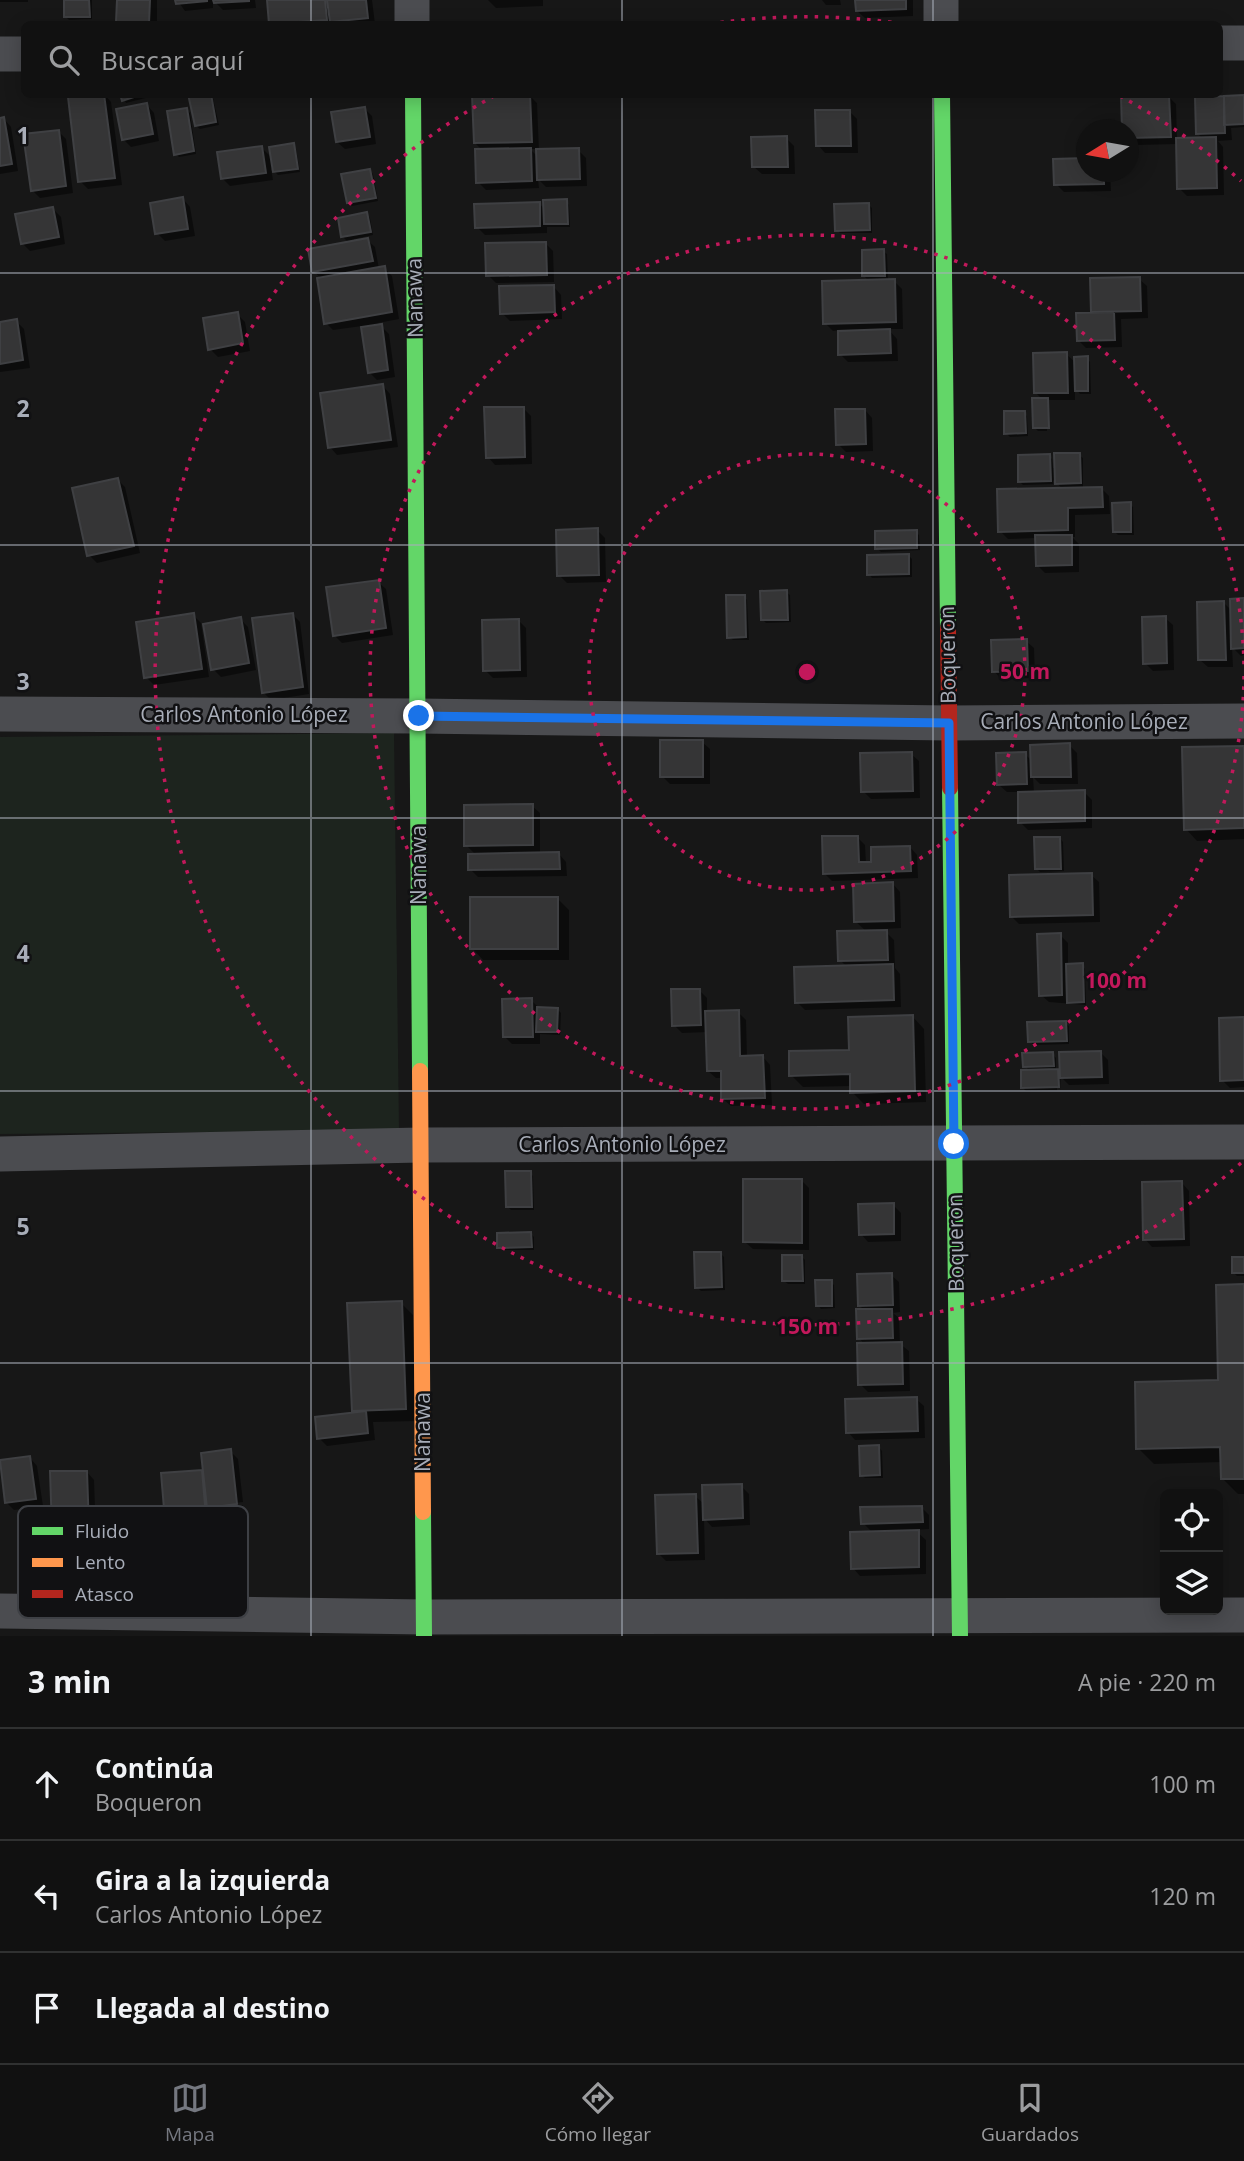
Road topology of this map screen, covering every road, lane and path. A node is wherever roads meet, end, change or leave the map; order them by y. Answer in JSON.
{"nodes":[{"id":1,"x":412,"y":0,"type":"edge"},
{"id":2,"x":941,"y":0,"type":"edge"},
{"id":3,"x":412,"y":21,"type":"edge"},
{"id":4,"x":941,"y":21,"type":"edge"},
{"id":5,"x":1223,"y":43,"type":"edge"},
{"id":6,"x":1244,"y":43,"type":"edge"},
{"id":7,"x":0,"y":54,"type":"edge"},
{"id":8,"x":21,"y":54,"type":"edge"},
{"id":9,"x":413,"y":98,"type":"edge"},
{"id":10,"x":942,"y":98,"type":"edge"},
{"id":11,"x":0,"y":714,"type":"edge"},
{"id":12,"x":419,"y":716,"type":"junction"},
{"id":13,"x":1244,"y":721,"type":"edge"},
{"id":14,"x":949,"y":723,"type":"junction"},
{"id":15,"x":1244,"y":1142,"type":"edge"},
{"id":16,"x":954,"y":1144,"type":"junction"},
{"id":17,"x":421,"y":1145,"type":"junction"},
{"id":18,"x":0,"y":1154,"type":"edge"},
{"id":19,"x":0,"y":1611,"type":"edge"},
{"id":20,"x":18,"y":1612,"type":"edge"},
{"id":21,"x":1244,"y":1615,"type":"edge"},
{"id":22,"x":186,"y":1618,"type":"edge"},
{"id":23,"x":960,"y":1626,"type":"edge"},
{"id":24,"x":424,"y":1627,"type":"edge"}],
"edges":[{"from":1,"to":3,"type":"street"},
{"from":2,"to":4,"type":"street"},
{"from":5,"to":6,"type":"street"},
{"from":7,"to":8,"type":"street"},
{"from":9,"to":12,"type":"street","name":"Nanawa"},
{"from":10,"to":14,"type":"street","name":"Boqueron"},
{"from":11,"to":12,"type":"street","name":"Carlos Antonio López"},
{"from":12,"to":14,"type":"street","name":"Carlos Antonio López"},
{"from":12,"to":17,"type":"street","name":"Nanawa"},
{"from":13,"to":14,"type":"street","name":"Carlos Antonio López"},
{"from":14,"to":16,"type":"street","name":"Boqueron"},
{"from":15,"to":16,"type":"street","name":"Carlos Antonio López"},
{"from":16,"to":17,"type":"street","name":"Carlos Antonio López"},
{"from":16,"to":23,"type":"street","name":"Boqueron"},
{"from":17,"to":18,"type":"street","name":"Carlos Antonio López"},
{"from":17,"to":24,"type":"street","name":"Nanawa"},
{"from":19,"to":20,"type":"street"},
{"from":21,"to":23,"type":"street"},
{"from":22,"to":24,"type":"street"},
{"from":23,"to":24,"type":"street"}]}
